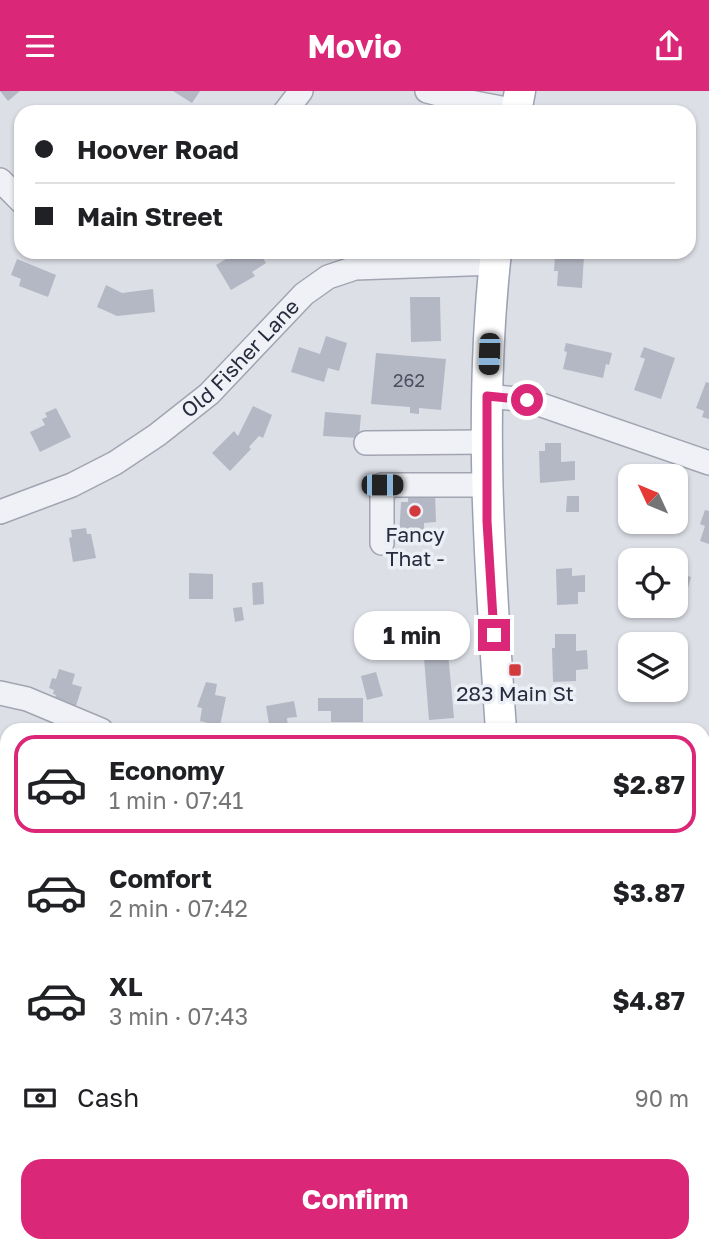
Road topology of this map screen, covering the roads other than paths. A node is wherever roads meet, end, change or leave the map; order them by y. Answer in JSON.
{"nodes":[{"id":1,"x":427,"y":91,"type":"edge"},
{"id":2,"x":517,"y":105,"type":"edge"},
{"id":3,"x":0,"y":180,"type":"edge"},
{"id":4,"x":14,"y":194,"type":"edge"},
{"id":5,"x":470,"y":259,"type":"edge"},
{"id":6,"x":496,"y":259,"type":"edge"},
{"id":7,"x":487,"y":396,"type":"junction"},
{"id":8,"x":486,"y":442,"type":"junction"},
{"id":9,"x":366,"y":443,"type":"dead end"},
{"id":10,"x":709,"y":463,"type":"edge"},
{"id":11,"x":486,"y":485,"type":"junction"},
{"id":12,"x":0,"y":512,"type":"edge"},
{"id":13,"x":382,"y":543,"type":"dead end"},
{"id":14,"x":0,"y":693,"type":"edge"},
{"id":15,"x":84,"y":723,"type":"edge"},
{"id":16,"x":501,"y":723,"type":"edge"}],
"edges":[{"from":1,"to":2,"type":"street"},
{"from":3,"to":4,"type":"street"},
{"from":5,"to":12,"type":"street","name":"Old Fisher Lane"},
{"from":6,"to":7,"type":"main road"},
{"from":7,"to":8,"type":"main road"},
{"from":7,"to":10,"type":"street"},
{"from":8,"to":9,"type":"street"},
{"from":8,"to":11,"type":"main road"},
{"from":11,"to":13,"type":"street"},
{"from":11,"to":16,"type":"main road"},
{"from":14,"to":15,"type":"street"}]}
